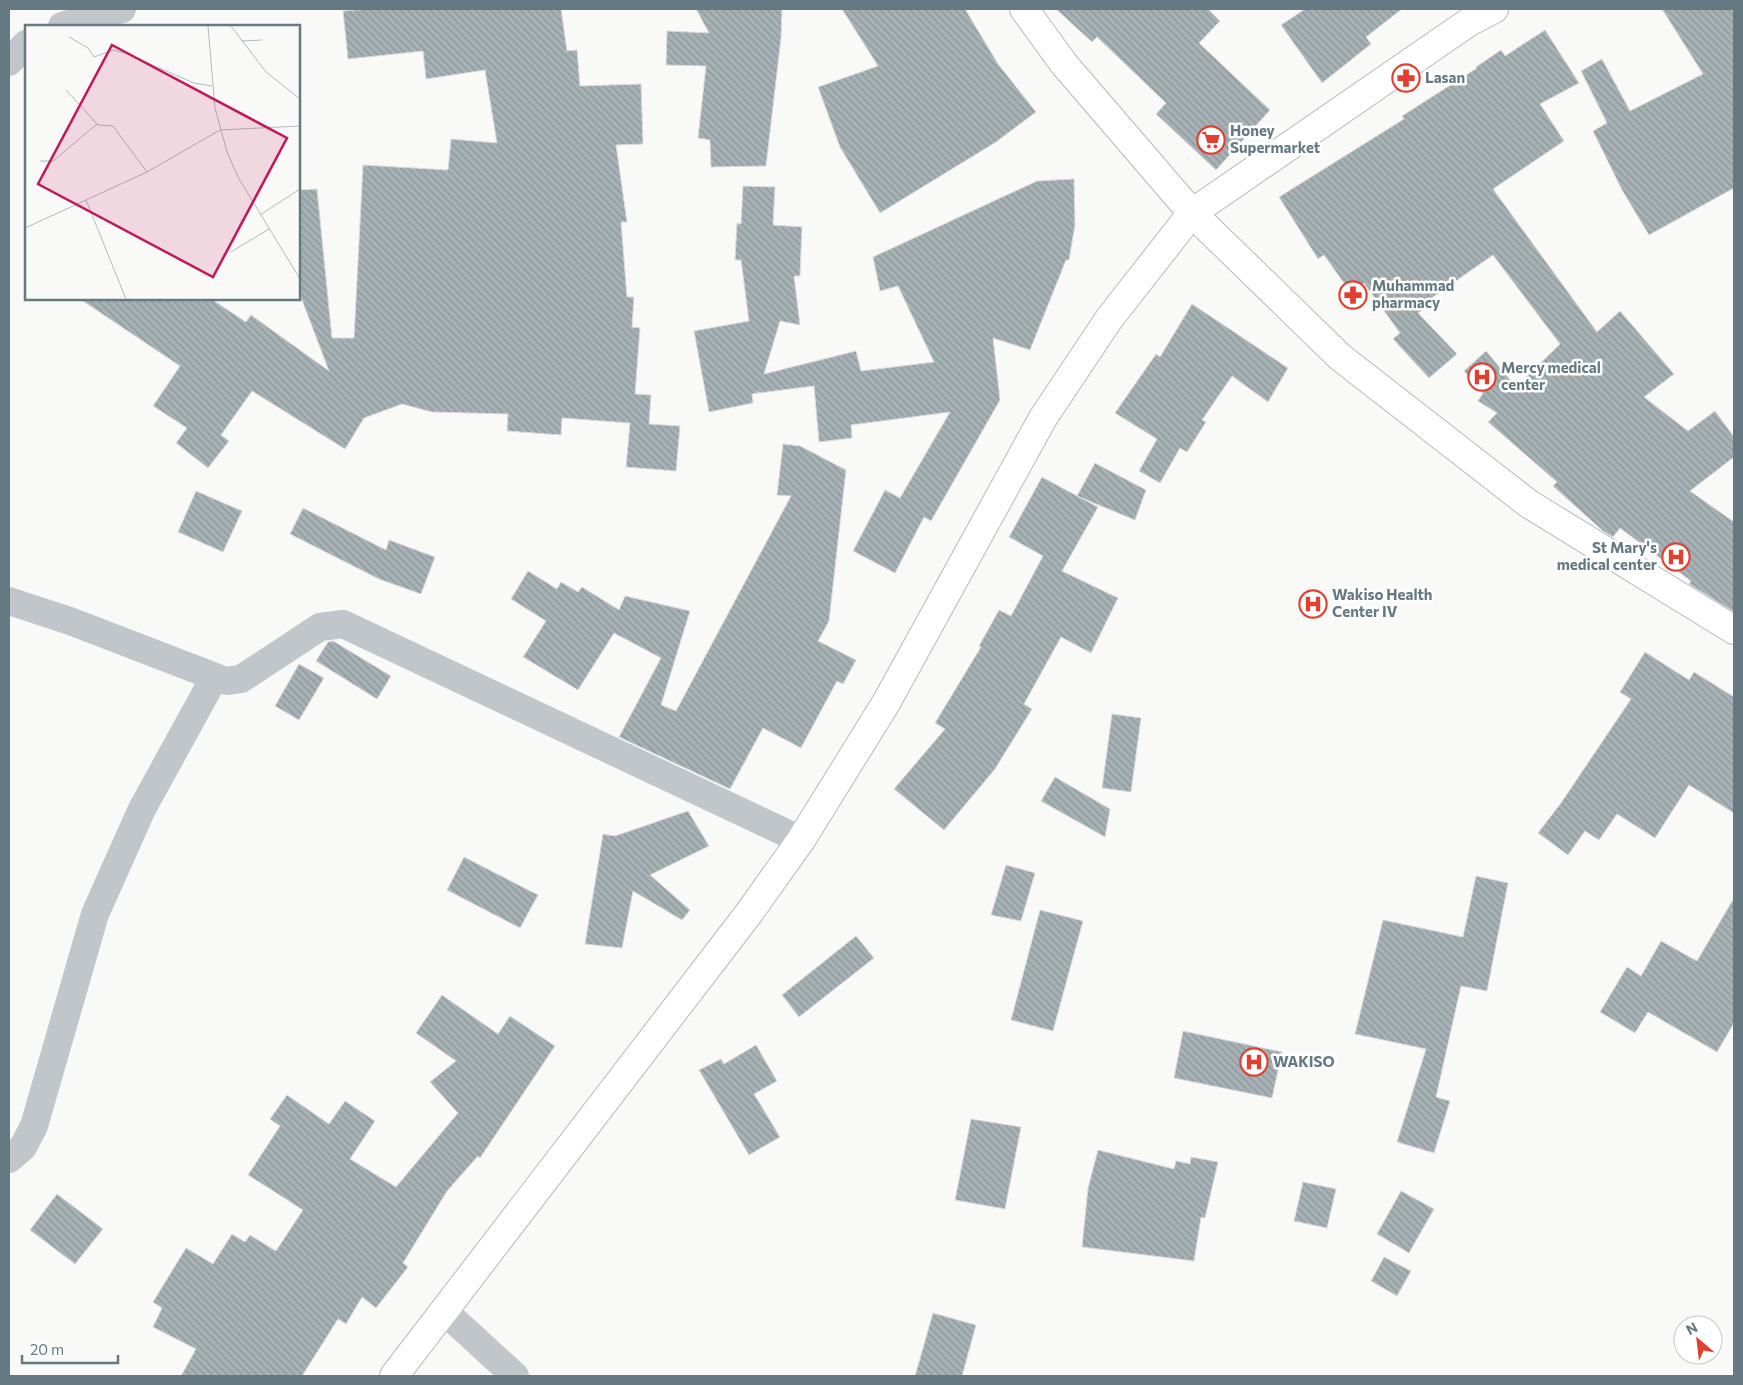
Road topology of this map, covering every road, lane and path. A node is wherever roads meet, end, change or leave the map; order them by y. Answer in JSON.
{"nodes":[{"id":1,"x":122,"y":9,"type":"edge"},
{"id":2,"x":1024,"y":9,"type":"edge"},
{"id":3,"x":1494,"y":9,"type":"edge"},
{"id":4,"x":66,"y":25,"type":"edge"},
{"id":5,"x":25,"y":45,"type":"edge"},
{"id":6,"x":9,"y":62,"type":"edge"},
{"id":7,"x":1192,"y":213,"type":"junction"},
{"id":8,"x":9,"y":601,"type":"edge"},
{"id":9,"x":1734,"y":630,"type":"edge"},
{"id":10,"x":214,"y":678,"type":"junction"},
{"id":11,"x":801,"y":840,"type":"junction"},
{"id":12,"x":9,"y":1159,"type":"edge"},
{"id":13,"x":444,"y":1311,"type":"junction"},
{"id":14,"x":394,"y":1376,"type":"edge"},
{"id":15,"x":516,"y":1376,"type":"edge"}],
"edges":[{"from":1,"to":4,"type":"street"},
{"from":2,"to":7,"type":"street"},
{"from":3,"to":7,"type":"street"},
{"from":5,"to":6,"type":"street"},
{"from":7,"to":9,"type":"street"},
{"from":7,"to":11,"type":"street"},
{"from":8,"to":10,"type":"street"},
{"from":10,"to":11,"type":"street"},
{"from":10,"to":12,"type":"street"},
{"from":11,"to":13,"type":"street"},
{"from":13,"to":14,"type":"street"},
{"from":13,"to":15,"type":"street"}]}
